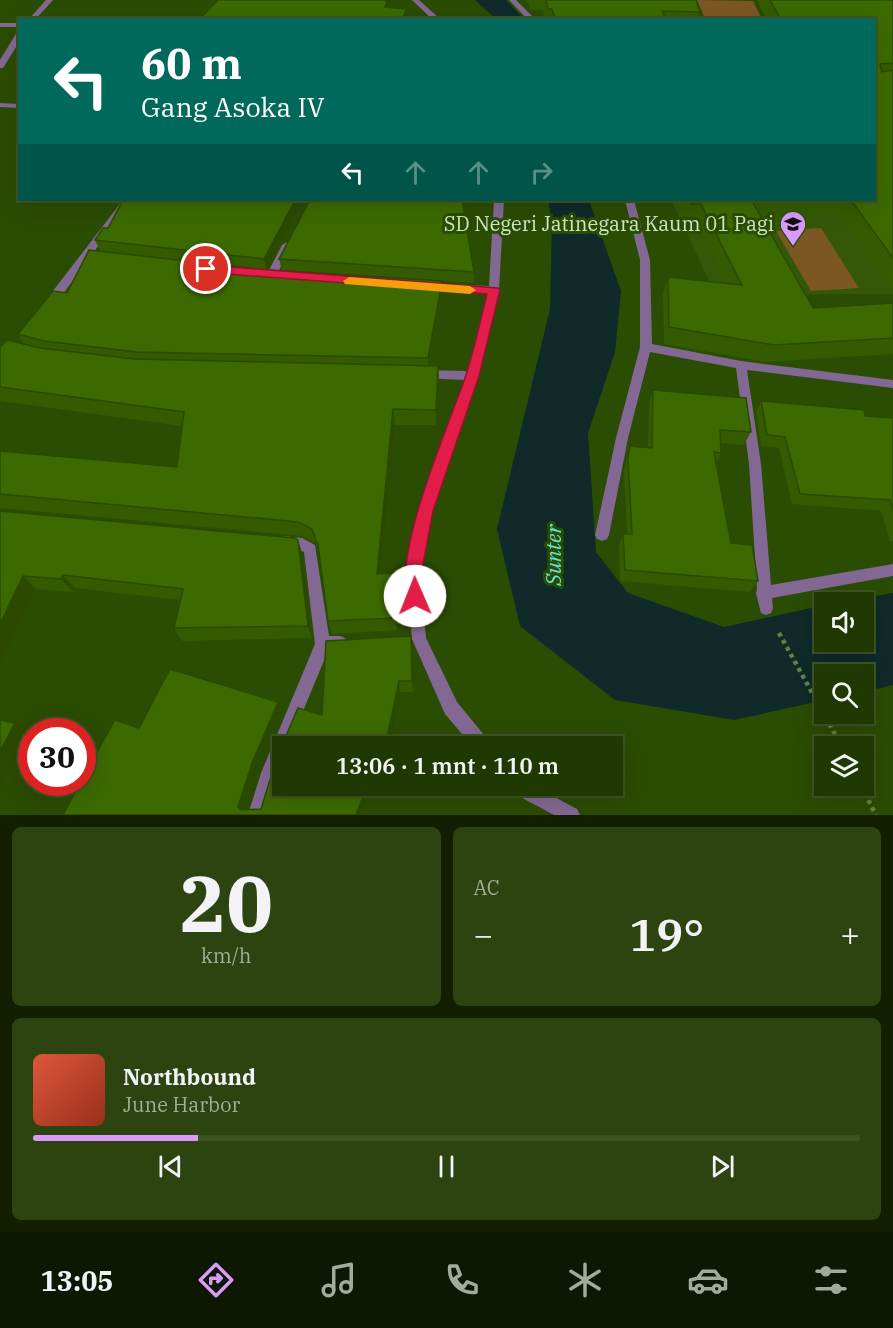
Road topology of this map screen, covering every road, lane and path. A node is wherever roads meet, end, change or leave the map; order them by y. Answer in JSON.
{"nodes":[{"id":1,"x":50,"y":0,"type":"edge"},
{"id":2,"x":415,"y":0,"type":"edge"},
{"id":3,"x":512,"y":0,"type":"edge"},
{"id":4,"x":33,"y":18,"type":"edge"},
{"id":5,"x":436,"y":18,"type":"edge"},
{"id":6,"x":530,"y":18,"type":"edge"},
{"id":7,"x":0,"y":25,"type":"edge"},
{"id":8,"x":18,"y":25,"type":"edge"},
{"id":9,"x":18,"y":37,"type":"edge"},
{"id":10,"x":0,"y":66,"type":"edge"},
{"id":11,"x":0,"y":105,"type":"edge"},
{"id":12,"x":18,"y":106,"type":"edge"},
{"id":13,"x":126,"y":201,"type":"edge"},
{"id":14,"x":499,"y":201,"type":"edge"},
{"id":15,"x":629,"y":201,"type":"edge"},
{"id":16,"x":290,"y":238,"type":"edge"},
{"id":17,"x":88,"y":255,"type":"junction"},
{"id":18,"x":100,"y":256,"type":"edge"},
{"id":19,"x":282,"y":276,"type":"edge"},
{"id":20,"x":417,"y":286,"type":"edge"},
{"id":21,"x":494,"y":290,"type":"junction"},
{"id":22,"x":46,"y":308,"type":"edge"},
{"id":23,"x":646,"y":347,"type":"junction"},
{"id":24,"x":741,"y":365,"type":"junction"},
{"id":25,"x":408,"y":374,"type":"edge"},
{"id":26,"x":472,"y":376,"type":"junction"},
{"id":27,"x":893,"y":384,"type":"edge"},
{"id":28,"x":602,"y":535,"type":"dead end"},
{"id":29,"x":268,"y":541,"type":"edge"},
{"id":30,"x":893,"y":570,"type":"edge"},
{"id":31,"x":764,"y":601,"type":"junction"},
{"id":32,"x":355,"y":642,"type":"edge"},
{"id":33,"x":323,"y":644,"type":"junction"},
{"id":34,"x":474,"y":736,"type":"edge"},
{"id":35,"x":836,"y":736,"type":"edge"},
{"id":36,"x":536,"y":796,"type":"edge"},
{"id":37,"x":866,"y":796,"type":"edge"},
{"id":38,"x":257,"y":815,"type":"edge"},
{"id":39,"x":571,"y":815,"type":"edge"},
{"id":40,"x":876,"y":815,"type":"edge"}],
"edges":[{"from":1,"to":4,"type":"street"},
{"from":2,"to":5,"type":"street"},
{"from":3,"to":6,"type":"street"},
{"from":7,"to":8,"type":"street"},
{"from":9,"to":10,"type":"street"},
{"from":11,"to":12,"type":"street"},
{"from":13,"to":17,"type":"street"},
{"from":14,"to":21,"type":"street"},
{"from":15,"to":23,"type":"street"},
{"from":16,"to":19,"type":"street"},
{"from":17,"to":18,"type":"street"},
{"from":17,"to":22,"type":"street"},
{"from":20,"to":21,"type":"street"},
{"from":21,"to":26,"type":"street"},
{"from":23,"to":24,"type":"street"},
{"from":23,"to":28,"type":"street"},
{"from":24,"to":27,"type":"street"},
{"from":24,"to":31,"type":"street"},
{"from":25,"to":26,"type":"street"},
{"from":26,"to":34,"type":"street"},
{"from":29,"to":33,"type":"street"},
{"from":30,"to":31,"type":"street"},
{"from":31,"to":35,"type":"path"},
{"from":32,"to":33,"type":"street"},
{"from":33,"to":38,"type":"street"},
{"from":36,"to":39,"type":"street"},
{"from":37,"to":40,"type":"path"}]}
